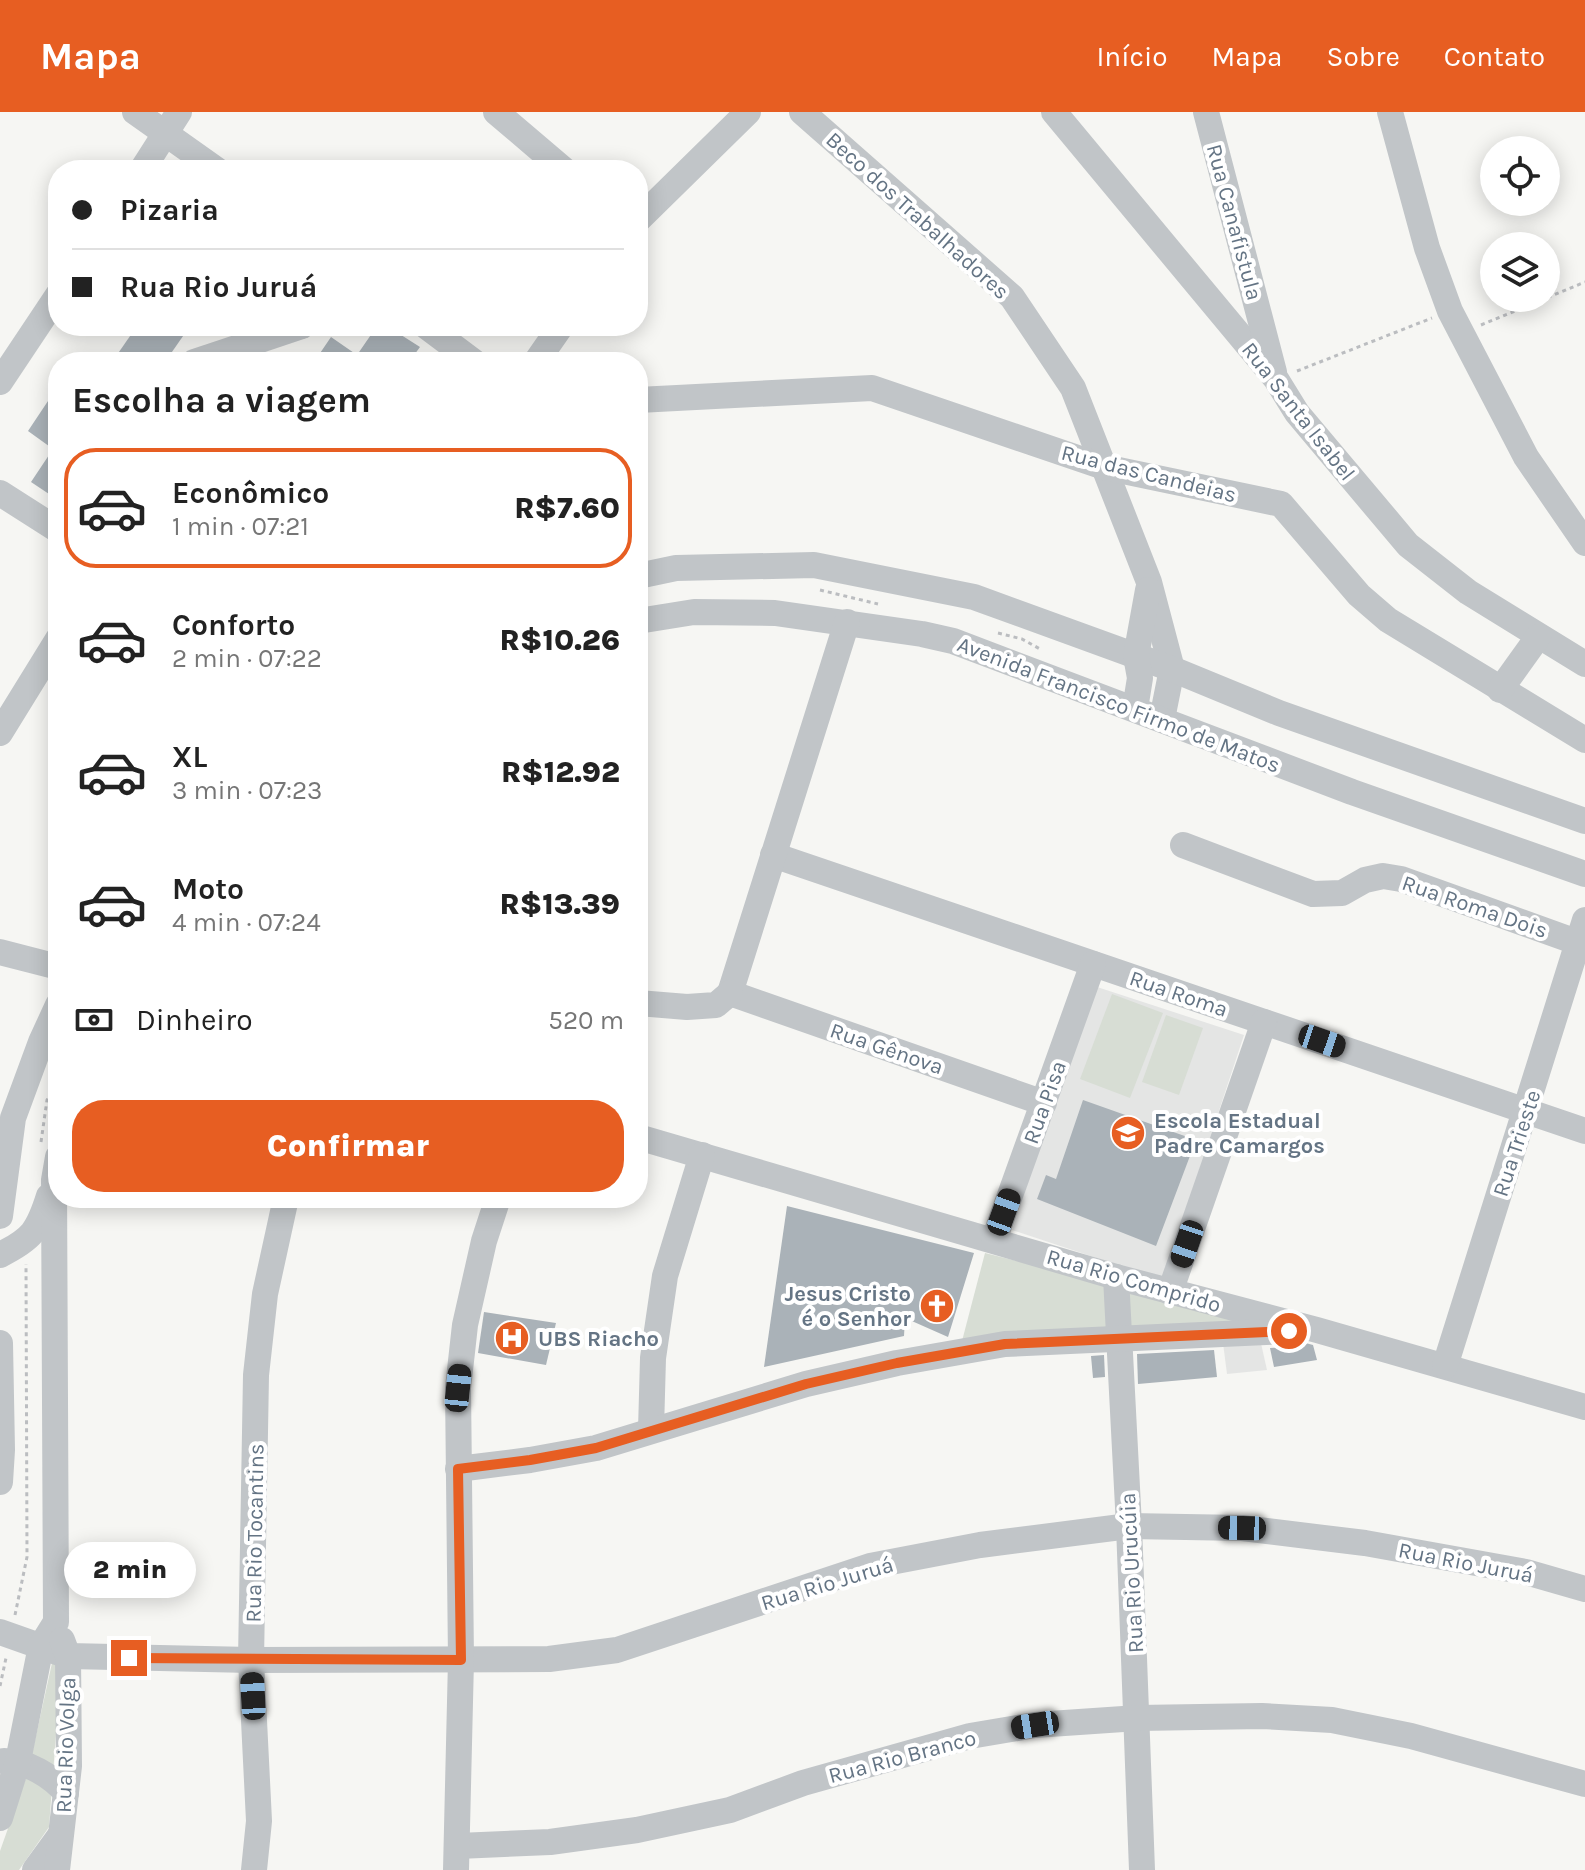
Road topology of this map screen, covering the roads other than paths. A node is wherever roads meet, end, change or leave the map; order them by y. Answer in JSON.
{"nodes":[{"id":1,"x":135,"y":112,"type":"edge"},
{"id":2,"x":496,"y":112,"type":"edge"},
{"id":3,"x":748,"y":112,"type":"edge"},
{"id":4,"x":802,"y":112,"type":"edge"},
{"id":5,"x":1054,"y":112,"type":"edge"},
{"id":6,"x":1206,"y":112,"type":"edge"},
{"id":7,"x":1390,"y":112,"type":"edge"},
{"id":8,"x":173,"y":122,"type":"edge"},
{"id":9,"x":148,"y":160,"type":"edge"},
{"id":10,"x":208,"y":160,"type":"edge"},
{"id":11,"x":552,"y":160,"type":"edge"},
{"id":12,"x":648,"y":210,"type":"edge"},
{"id":13,"x":48,"y":310,"type":"edge"},
{"id":14,"x":272,"y":336,"type":"edge"},
{"id":15,"x":439,"y":336,"type":"edge"},
{"id":16,"x":224,"y":352,"type":"edge"},
{"id":17,"x":461,"y":352,"type":"edge"},
{"id":18,"x":1276,"y":379,"type":"junction"},
{"id":19,"x":0,"y":382,"type":"edge"},
{"id":20,"x":648,"y":399,"type":"edge"},
{"id":21,"x":1104,"y":467,"type":"junction"},
{"id":22,"x":0,"y":493,"type":"edge"},
{"id":23,"x":48,"y":524,"type":"edge"},
{"id":24,"x":1585,"y":543,"type":"edge"},
{"id":25,"x":648,"y":574,"type":"edge"},
{"id":26,"x":1149,"y":582,"type":"junction"},
{"id":27,"x":648,"y":619,"type":"edge"},
{"id":28,"x":847,"y":622,"type":"junction"},
{"id":29,"x":1538,"y":637,"type":"junction"},
{"id":30,"x":48,"y":655,"type":"edge"},
{"id":31,"x":1136,"y":656,"type":"junction"},
{"id":32,"x":1585,"y":664,"type":"edge"},
{"id":33,"x":1172,"y":669,"type":"junction"},
{"id":34,"x":1500,"y":690,"type":"junction"},
{"id":35,"x":1135,"y":709,"type":"junction"},
{"id":36,"x":1162,"y":719,"type":"junction"},
{"id":37,"x":0,"y":733,"type":"edge"},
{"id":38,"x":1585,"y":740,"type":"edge"},
{"id":39,"x":1585,"y":821,"type":"edge"},
{"id":40,"x":1183,"y":845,"type":"dead end"},
{"id":41,"x":773,"y":855,"type":"junction"},
{"id":42,"x":1585,"y":874,"type":"edge"},
{"id":43,"x":1583,"y":936,"type":"edge"},
{"id":44,"x":0,"y":952,"type":"edge"},
{"id":45,"x":48,"y":964,"type":"edge"},
{"id":46,"x":1093,"y":964,"type":"junction"},
{"id":47,"x":730,"y":993,"type":"junction"},
{"id":48,"x":648,"y":1004,"type":"edge"},
{"id":49,"x":1264,"y":1022,"type":"junction"},
{"id":50,"x":48,"y":1027,"type":"edge"},
{"id":51,"x":1044,"y":1103,"type":"junction"},
{"id":52,"x":1526,"y":1111,"type":"junction"},
{"id":53,"x":1585,"y":1131,"type":"edge"},
{"id":54,"x":648,"y":1140,"type":"edge"},
{"id":55,"x":702,"y":1155,"type":"junction"},
{"id":56,"x":48,"y":1179,"type":"edge"},
{"id":57,"x":52,"y":1208,"type":"edge"},
{"id":58,"x":284,"y":1208,"type":"edge"},
{"id":59,"x":495,"y":1208,"type":"edge"},
{"id":60,"x":0,"y":1216,"type":"edge"},
{"id":61,"x":994,"y":1240,"type":"junction"},
{"id":62,"x":0,"y":1255,"type":"edge"},
{"id":63,"x":1116,"y":1277,"type":"junction"},
{"id":64,"x":1170,"y":1292,"type":"junction"},
{"id":65,"x":1317,"y":1330,"type":"junction"},
{"id":66,"x":1120,"y":1337,"type":"junction"},
{"id":67,"x":0,"y":1343,"type":"edge"},
{"id":68,"x":1445,"y":1366,"type":"junction"},
{"id":69,"x":1585,"y":1407,"type":"edge"},
{"id":70,"x":651,"y":1430,"type":"junction"},
{"id":71,"x":458,"y":1469,"type":"junction"},
{"id":72,"x":0,"y":1482,"type":"edge"},
{"id":73,"x":1129,"y":1526,"type":"junction"},
{"id":74,"x":1585,"y":1589,"type":"edge"},
{"id":75,"x":56,"y":1622,"type":"junction"},
{"id":76,"x":5,"y":1633,"type":"edge"},
{"id":77,"x":41,"y":1646,"type":"junction"},
{"id":78,"x":68,"y":1656,"type":"junction"},
{"id":79,"x":251,"y":1660,"type":"junction"},
{"id":80,"x":461,"y":1660,"type":"junction"},
{"id":81,"x":1138,"y":1718,"type":"junction"},
{"id":82,"x":9,"y":1761,"type":"edge"},
{"id":83,"x":1585,"y":1784,"type":"edge"},
{"id":84,"x":66,"y":1793,"type":"junction"},
{"id":85,"x":0,"y":1818,"type":"edge"},
{"id":86,"x":61,"y":1834,"type":"junction"},
{"id":87,"x":457,"y":1858,"type":"edge"},
{"id":88,"x":35,"y":1870,"type":"edge"},
{"id":89,"x":57,"y":1870,"type":"edge"},
{"id":90,"x":254,"y":1870,"type":"edge"},
{"id":91,"x":1142,"y":1870,"type":"edge"}],
"edges":[{"from":1,"to":8,"type":"street"},
{"from":2,"to":11,"type":"street"},
{"from":3,"to":12,"type":"street"},
{"from":4,"to":21,"type":"street","name":"Beco dos Trabalhadores"},
{"from":5,"to":18,"type":"street","name":"Rua Santa Isabel"},
{"from":6,"to":18,"type":"street","name":"Rua Canafistula"},
{"from":7,"to":24,"type":"street"},
{"from":8,"to":9,"type":"street"},
{"from":8,"to":10,"type":"street"},
{"from":13,"to":19,"type":"street"},
{"from":14,"to":16,"type":"street"},
{"from":15,"to":17,"type":"street"},
{"from":18,"to":29,"type":"street","name":"Rua Santa Isabel"},
{"from":20,"to":21,"type":"street","name":"Rua das Candeias"},
{"from":21,"to":26,"type":"street","name":"Beco dos Trabalhadores"},
{"from":21,"to":34,"type":"street","name":"Rua das Candeias"},
{"from":22,"to":23,"type":"street"},
{"from":25,"to":31,"type":"street"},
{"from":26,"to":31,"type":"street"},
{"from":26,"to":33,"type":"street","name":"Beco dos Trabalhadores"},
{"from":27,"to":28,"type":"street","name":"Avenida Francisco Firmo de Matos"},
{"from":28,"to":35,"type":"street","name":"Avenida Francisco Firmo de Matos"},
{"from":28,"to":41,"type":"street"},
{"from":29,"to":32,"type":"street","name":"Rua Santa Isabel"},
{"from":29,"to":34,"type":"street"},
{"from":30,"to":37,"type":"street"},
{"from":31,"to":33,"type":"street"},
{"from":31,"to":35,"type":"street"},
{"from":33,"to":36,"type":"street","name":"Beco dos Trabalhadores"},
{"from":33,"to":39,"type":"street"},
{"from":34,"to":38,"type":"street","name":"Rua das Candeias"},
{"from":35,"to":36,"type":"street","name":"Avenida Francisco Firmo de Matos"},
{"from":36,"to":42,"type":"street","name":"Avenida Francisco Firmo de Matos"},
{"from":40,"to":43,"type":"street","name":"Rua Roma Dois"},
{"from":41,"to":46,"type":"street","name":"Rua Roma"},
{"from":41,"to":47,"type":"street"},
{"from":43,"to":52,"type":"street","name":"Rua Trieste"},
{"from":44,"to":45,"type":"street"},
{"from":46,"to":49,"type":"street","name":"Rua Roma"},
{"from":46,"to":51,"type":"street","name":"Rua Pisa"},
{"from":47,"to":48,"type":"street"},
{"from":47,"to":51,"type":"street","name":"Rua Gênova"},
{"from":49,"to":52,"type":"street","name":"Rua Roma"},
{"from":49,"to":64,"type":"street"},
{"from":50,"to":60,"type":"street"},
{"from":51,"to":61,"type":"street","name":"Rua Pisa"},
{"from":52,"to":53,"type":"street","name":"Rua Roma"},
{"from":52,"to":68,"type":"street","name":"Rua Trieste"},
{"from":54,"to":55,"type":"street","name":"Rua Rio Comprido"},
{"from":55,"to":61,"type":"street","name":"Rua Rio Comprido"},
{"from":55,"to":70,"type":"street"},
{"from":56,"to":62,"type":"street"},
{"from":57,"to":75,"type":"street"},
{"from":58,"to":79,"type":"street","name":"Rua Rio Tocantins"},
{"from":59,"to":71,"type":"street"},
{"from":61,"to":63,"type":"street","name":"Rua Rio Comprido"},
{"from":63,"to":64,"type":"street","name":"Rua Rio Comprido"},
{"from":63,"to":66,"type":"street","name":"Rua Rio Urucúia"},
{"from":64,"to":65,"type":"street","name":"Rua Rio Comprido"},
{"from":65,"to":66,"type":"street"},
{"from":65,"to":68,"type":"street","name":"Rua Rio Comprido"},
{"from":66,"to":70,"type":"street"},
{"from":66,"to":73,"type":"street","name":"Rua Rio Urucúia"},
{"from":67,"to":72,"type":"street"},
{"from":68,"to":69,"type":"street","name":"Rua Rio Comprido"},
{"from":70,"to":71,"type":"street"},
{"from":71,"to":80,"type":"street"},
{"from":73,"to":74,"type":"street","name":"Rua Rio Juruá"},
{"from":73,"to":80,"type":"street","name":"Rua Rio Juruá"},
{"from":73,"to":81,"type":"street","name":"Rua Rio Urucúia"},
{"from":75,"to":77,"type":"street"},
{"from":75,"to":78,"type":"street"},
{"from":76,"to":77,"type":"street","name":"Rua Rio Juruá"},
{"from":77,"to":78,"type":"street","name":"Rua Rio Juruá"},
{"from":77,"to":82,"type":"street"},
{"from":78,"to":79,"type":"street","name":"Rua Rio Juruá"},
{"from":78,"to":84,"type":"street","name":"Rua Rio Volga"},
{"from":79,"to":80,"type":"street","name":"Rua Rio Juruá"},
{"from":79,"to":90,"type":"street","name":"Rua Rio Tocantins"},
{"from":80,"to":87,"type":"street"},
{"from":81,"to":83,"type":"street","name":"Rua Rio Branco"},
{"from":81,"to":87,"type":"street","name":"Rua Rio Branco"},
{"from":81,"to":91,"type":"street","name":"Rua Rio Urucúia"},
{"from":82,"to":84,"type":"street"},
{"from":82,"to":85,"type":"street"},
{"from":84,"to":86,"type":"street","name":"Rua Rio Volga"},
{"from":86,"to":88,"type":"street"},
{"from":86,"to":89,"type":"street","name":"Rua Rio Volga"}]}
